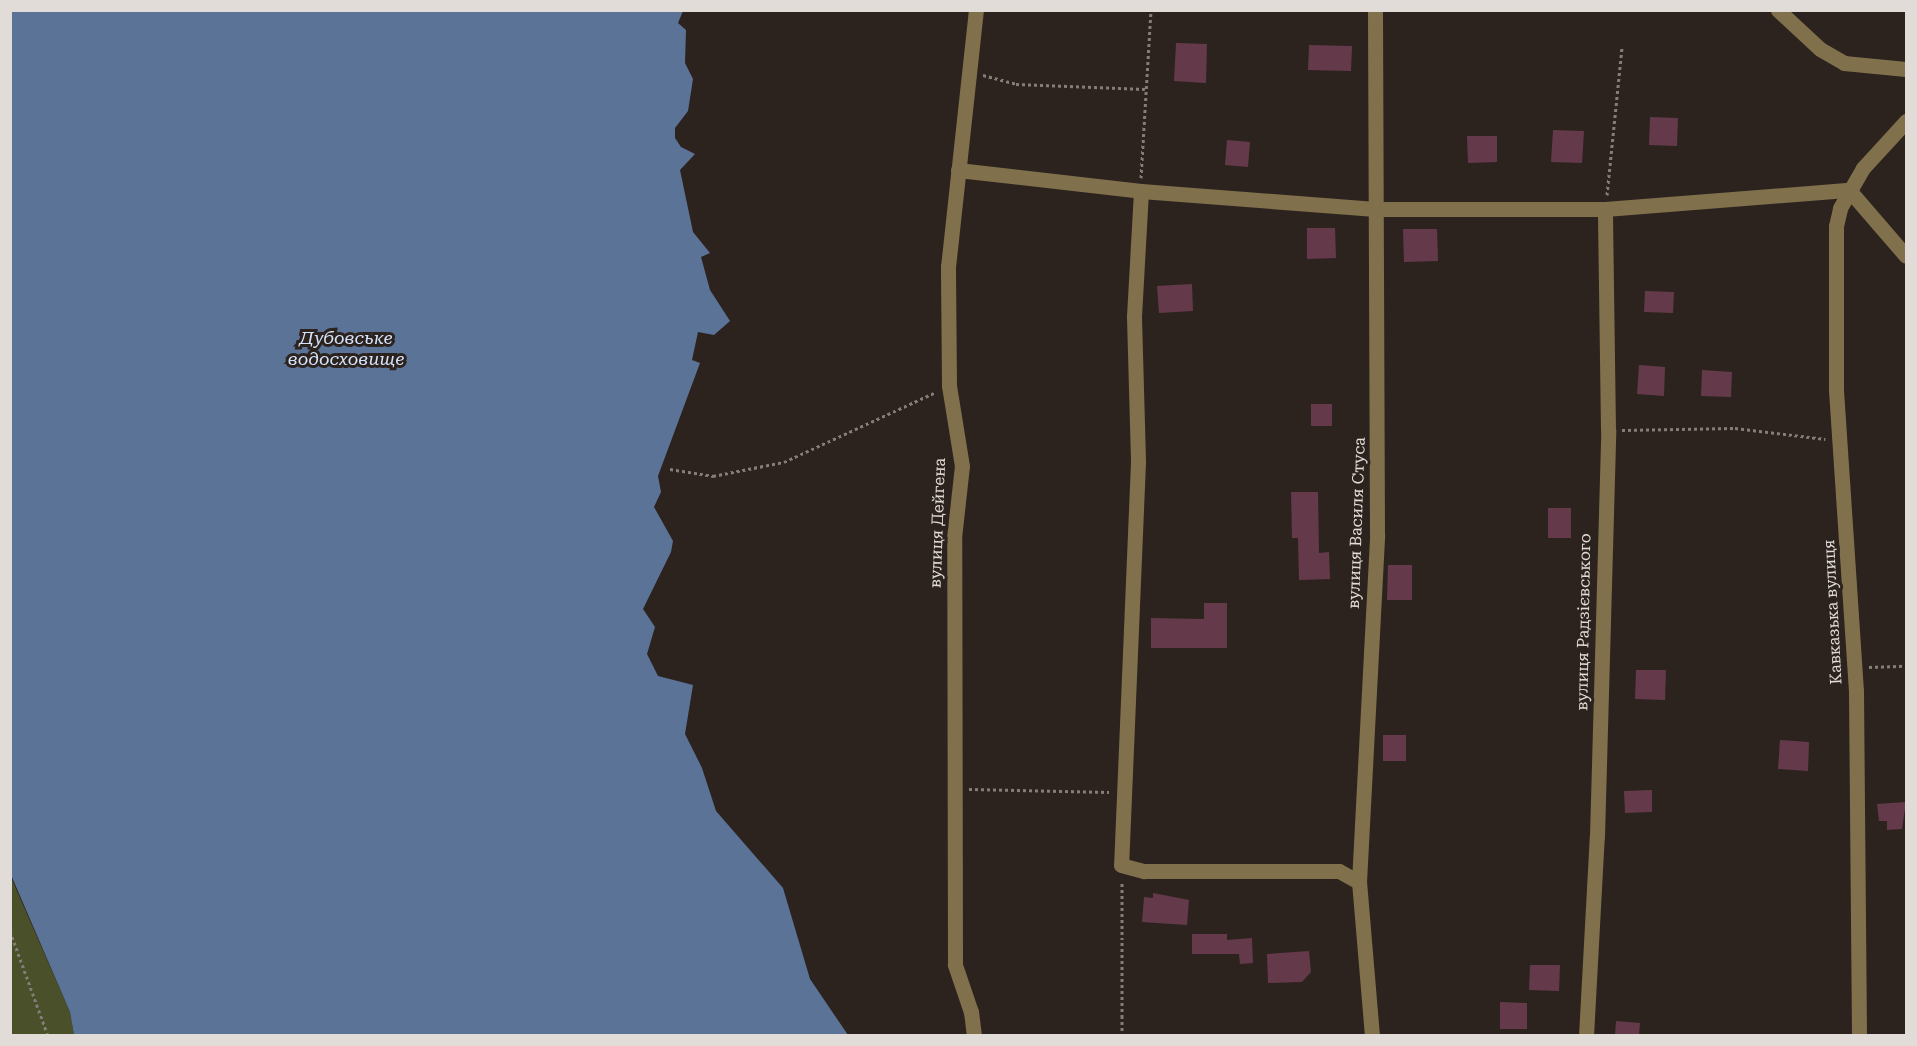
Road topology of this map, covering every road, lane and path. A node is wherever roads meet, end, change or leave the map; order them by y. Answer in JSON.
{"nodes":[{"id":1,"x":976,"y":10,"type":"edge"},
{"id":2,"x":1151,"y":10,"type":"edge"},
{"id":3,"x":1375,"y":10,"type":"edge"},
{"id":4,"x":1778,"y":10,"type":"edge"},
{"id":5,"x":1622,"y":47,"type":"dead end"},
{"id":6,"x":1906,"y":69,"type":"edge"},
{"id":7,"x":970,"y":70,"type":"junction"},
{"id":8,"x":1145,"y":89,"type":"junction"},
{"id":9,"x":1906,"y":121,"type":"edge"},
{"id":10,"x":958,"y":170,"type":"junction"},
{"id":11,"x":1849,"y":190,"type":"junction"},
{"id":12,"x":1140,"y":192,"type":"junction"},
{"id":13,"x":1375,"y":209,"type":"junction"},
{"id":14,"x":1605,"y":209,"type":"junction"},
{"id":15,"x":1906,"y":256,"type":"edge"},
{"id":16,"x":949,"y":386,"type":"junction"},
{"id":17,"x":1608,"y":430,"type":"junction"},
{"id":18,"x":1842,"y":441,"type":"junction"},
{"id":19,"x":670,"y":469,"type":"dead end"},
{"id":20,"x":1906,"y":666,"type":"edge"},
{"id":21,"x":1853,"y":668,"type":"junction"},
{"id":22,"x":952,"y":789,"type":"junction"},
{"id":23,"x":1123,"y":792,"type":"junction"},
{"id":24,"x":1121,"y":865,"type":"junction"},
{"id":25,"x":1359,"y":882,"type":"junction"},
{"id":26,"x":10,"y":931,"type":"edge"},
{"id":27,"x":48,"y":1035,"type":"edge"},
{"id":28,"x":974,"y":1035,"type":"edge"},
{"id":29,"x":1122,"y":1035,"type":"edge"},
{"id":30,"x":1372,"y":1035,"type":"edge"},
{"id":31,"x":1586,"y":1035,"type":"edge"},
{"id":32,"x":1859,"y":1035,"type":"edge"}],
"edges":[{"from":1,"to":7,"type":"street","name":"вулиця Дейгена"},
{"from":2,"to":8,"type":"path"},
{"from":3,"to":13,"type":"street","name":"вулиця Василя Стуса"},
{"from":4,"to":6,"type":"street"},
{"from":5,"to":14,"type":"path"},
{"from":7,"to":8,"type":"path"},
{"from":7,"to":10,"type":"street","name":"вулиця Дейгена"},
{"from":8,"to":12,"type":"path"},
{"from":9,"to":11,"type":"street","name":"Кавказька вулиця"},
{"from":10,"to":12,"type":"street"},
{"from":10,"to":16,"type":"street","name":"вулиця Дейгена"},
{"from":11,"to":14,"type":"street"},
{"from":11,"to":15,"type":"street"},
{"from":11,"to":18,"type":"street","name":"Кавказька вулиця"},
{"from":12,"to":13,"type":"street"},
{"from":12,"to":23,"type":"street"},
{"from":13,"to":14,"type":"street"},
{"from":13,"to":25,"type":"street","name":"вулиця Василя Стуса"},
{"from":14,"to":17,"type":"street","name":"вулиця Радзієвського"},
{"from":16,"to":19,"type":"path"},
{"from":16,"to":22,"type":"street","name":"вулиця Дейгена"},
{"from":17,"to":18,"type":"path"},
{"from":17,"to":31,"type":"street","name":"вулиця Радзієвського"},
{"from":18,"to":21,"type":"street","name":"Кавказька вулиця"},
{"from":20,"to":21,"type":"path"},
{"from":21,"to":32,"type":"street","name":"Кавказька вулиця"},
{"from":22,"to":23,"type":"path"},
{"from":22,"to":28,"type":"street","name":"вулиця Дейгена"},
{"from":23,"to":24,"type":"street"},
{"from":24,"to":25,"type":"street"},
{"from":24,"to":29,"type":"path"},
{"from":25,"to":30,"type":"street","name":"вулиця Василя Стуса"},
{"from":26,"to":27,"type":"path"}]}
